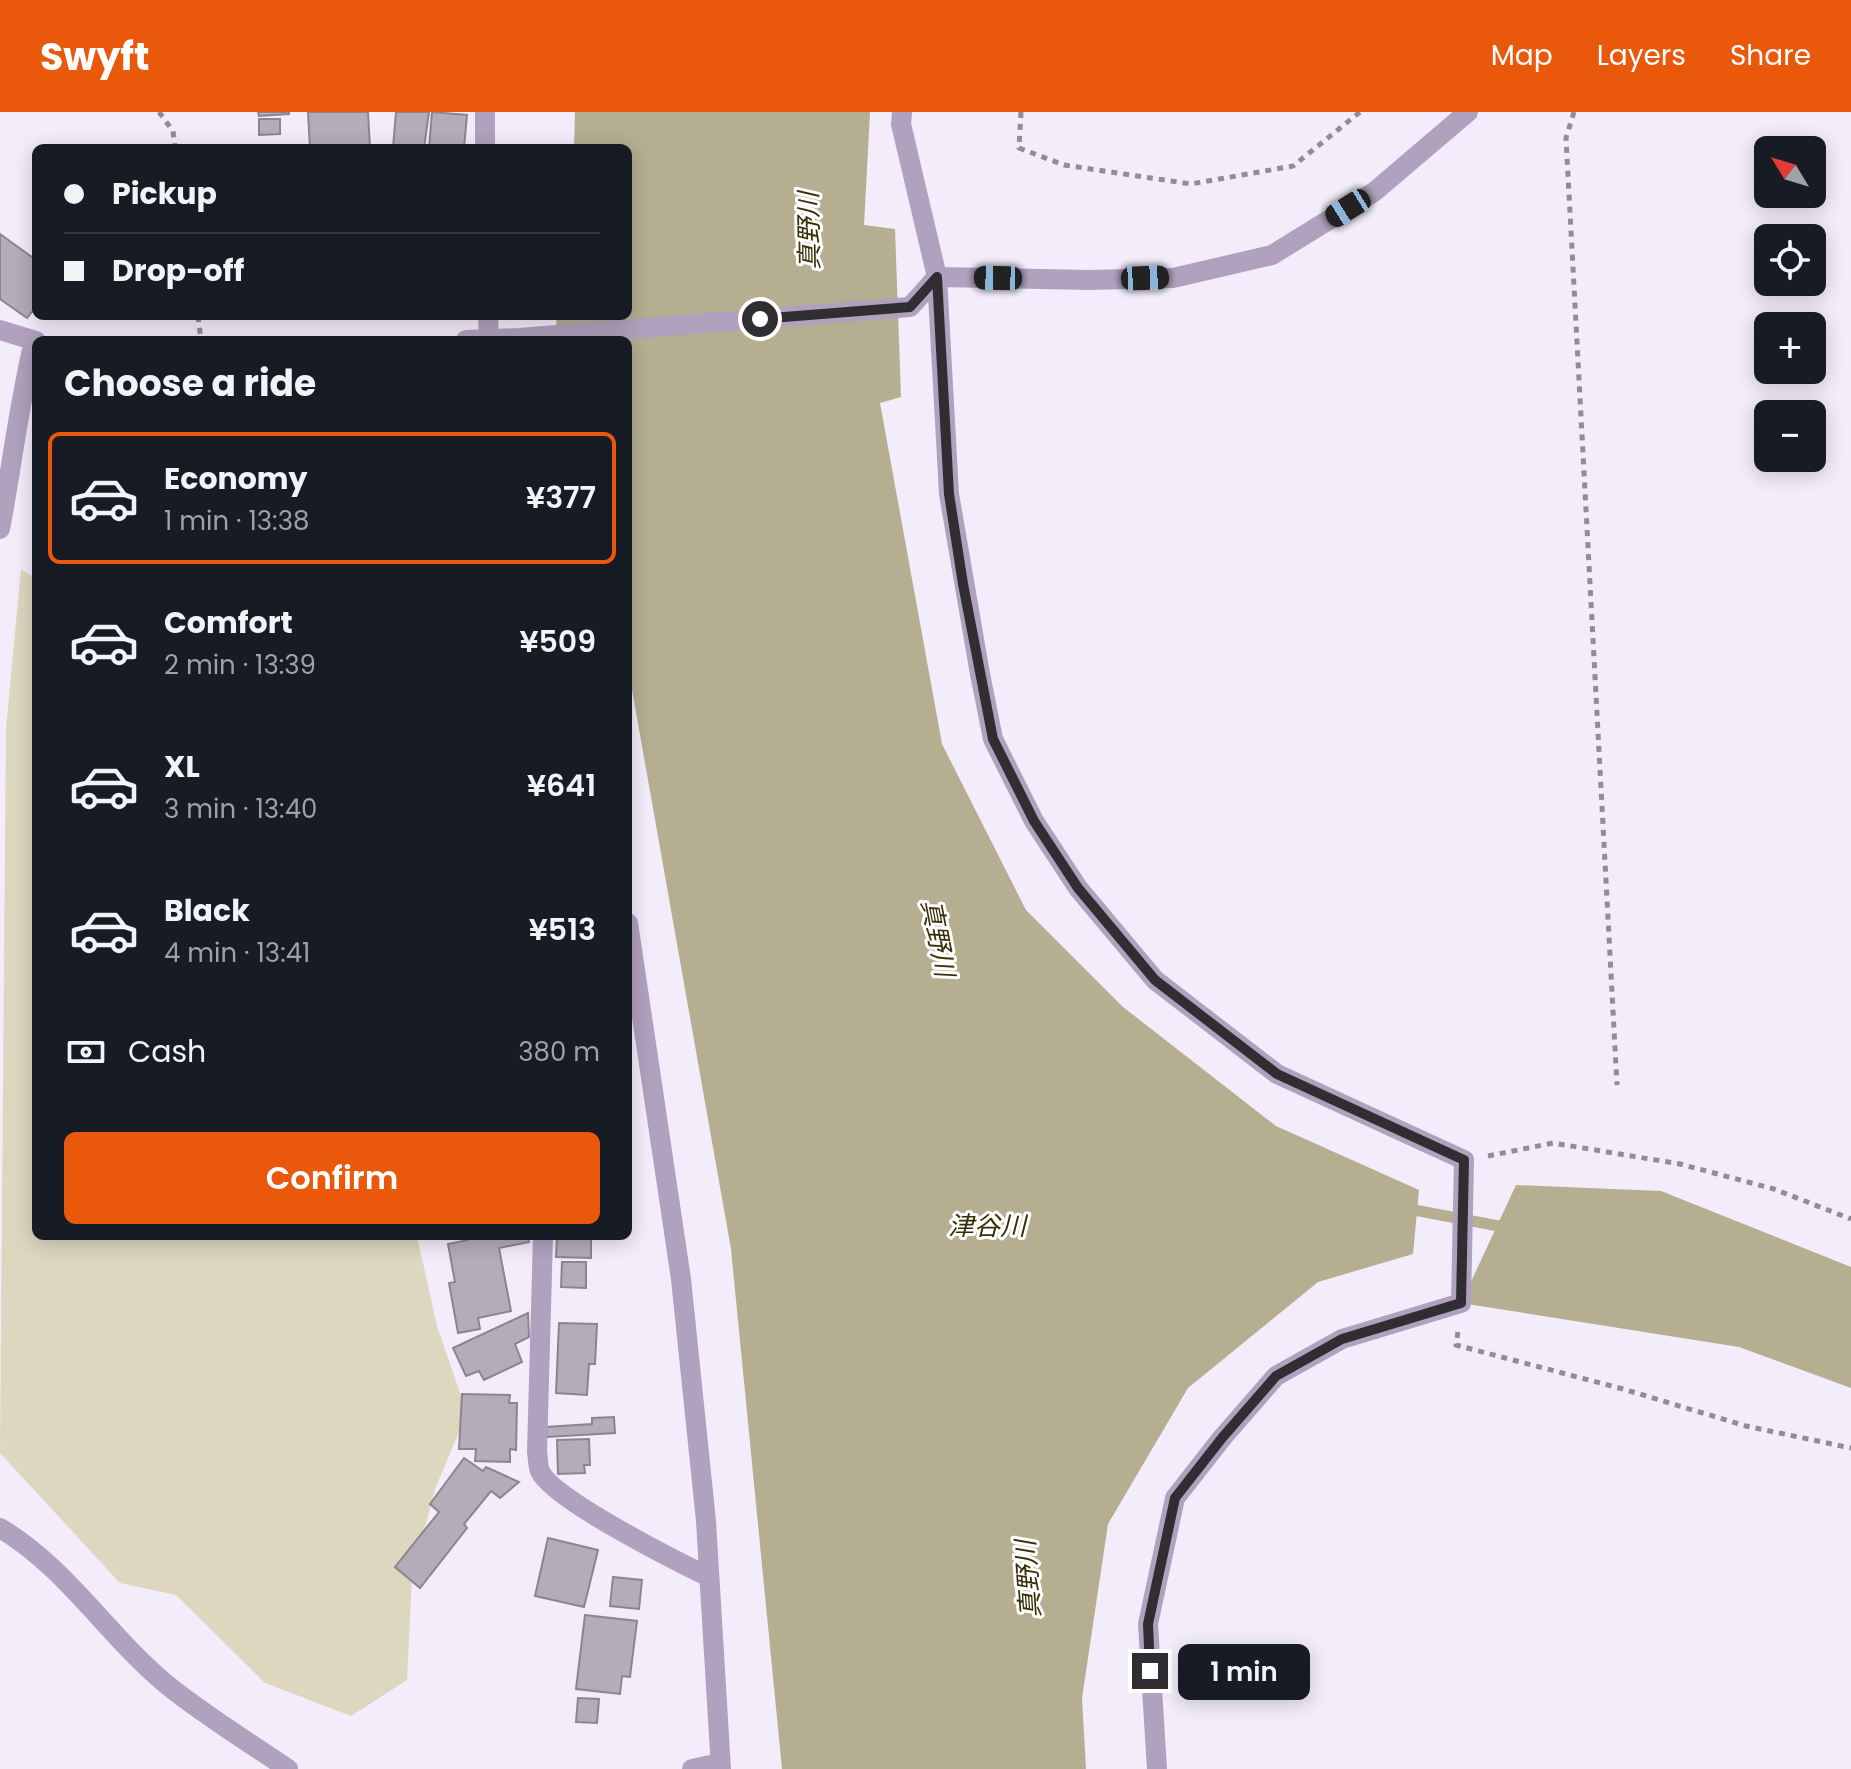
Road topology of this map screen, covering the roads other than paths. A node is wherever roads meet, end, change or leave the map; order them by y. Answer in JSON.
{"nodes":[{"id":1,"x":485,"y":112,"type":"edge"},
{"id":2,"x":902,"y":112,"type":"edge"},
{"id":3,"x":1468,"y":112,"type":"edge"},
{"id":4,"x":485,"y":144,"type":"edge"},
{"id":5,"x":937,"y":277,"type":"junction"},
{"id":6,"x":0,"y":330,"type":"edge"},
{"id":7,"x":544,"y":336,"type":"edge"},
{"id":8,"x":32,"y":340,"type":"edge"},
{"id":9,"x":32,"y":352,"type":"edge"},
{"id":10,"x":0,"y":529,"type":"edge"},
{"id":11,"x":632,"y":950,"type":"edge"},
{"id":12,"x":543,"y":1240,"type":"edge"},
{"id":13,"x":0,"y":1528,"type":"edge"},
{"id":14,"x":709,"y":1577,"type":"junction"},
{"id":15,"x":720,"y":1766,"type":"edge"},
{"id":16,"x":288,"y":1769,"type":"edge"},
{"id":17,"x":692,"y":1769,"type":"edge"},
{"id":18,"x":1157,"y":1769,"type":"edge"}],
"edges":[{"from":1,"to":4,"type":"street"},
{"from":2,"to":5,"type":"street"},
{"from":3,"to":5,"type":"street"},
{"from":5,"to":7,"type":"street"},
{"from":5,"to":18,"type":"street"},
{"from":6,"to":8,"type":"street"},
{"from":9,"to":10,"type":"street"},
{"from":11,"to":14,"type":"street"},
{"from":12,"to":14,"type":"street"},
{"from":13,"to":16,"type":"street"},
{"from":14,"to":15,"type":"street"},
{"from":15,"to":17,"type":"street"}]}
